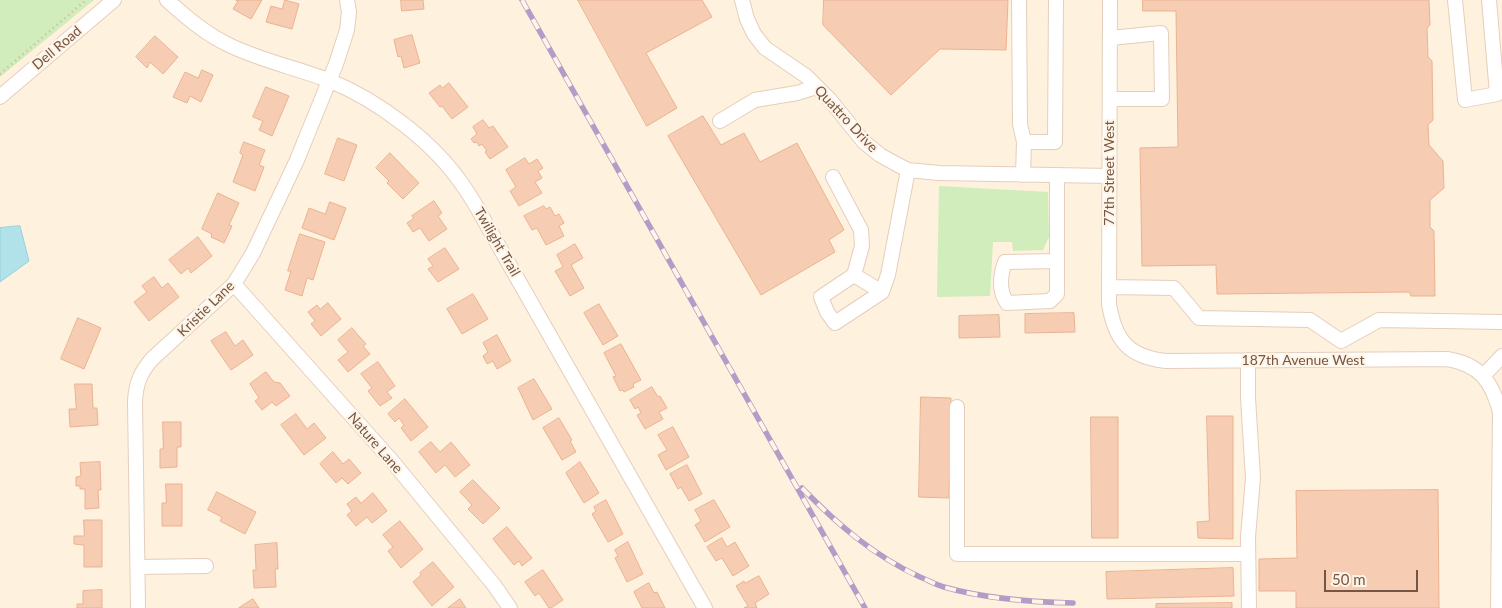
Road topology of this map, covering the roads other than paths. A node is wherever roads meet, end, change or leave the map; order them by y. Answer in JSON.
{"nodes":[{"id":1,"x":114,"y":0,"type":"edge"},
{"id":2,"x":167,"y":0,"type":"edge"},
{"id":3,"x":346,"y":0,"type":"edge"},
{"id":4,"x":742,"y":0,"type":"edge"},
{"id":5,"x":1019,"y":0,"type":"edge"},
{"id":6,"x":1056,"y":0,"type":"edge"},
{"id":7,"x":1110,"y":0,"type":"edge"},
{"id":8,"x":1455,"y":0,"type":"edge"},
{"id":9,"x":1489,"y":0,"type":"edge"},
{"id":10,"x":1110,"y":38,"type":"junction"},
{"id":11,"x":330,"y":81,"type":"junction"},
{"id":12,"x":816,"y":86,"type":"junction"},
{"id":13,"x":0,"y":97,"type":"edge"},
{"id":14,"x":1110,"y":99,"type":"junction"},
{"id":15,"x":720,"y":121,"type":"dead end"},
{"id":16,"x":1024,"y":142,"type":"junction"},
{"id":17,"x":908,"y":170,"type":"junction"},
{"id":18,"x":1023,"y":175,"type":"junction"},
{"id":19,"x":1057,"y":175,"type":"junction"},
{"id":20,"x":1109,"y":176,"type":"junction"},
{"id":21,"x":833,"y":177,"type":"dead end"},
{"id":22,"x":1057,"y":261,"type":"junction"},
{"id":23,"x":854,"y":275,"type":"junction"},
{"id":24,"x":234,"y":284,"type":"junction"},
{"id":25,"x":1109,"y":287,"type":"junction"},
{"id":26,"x":882,"y":292,"type":"junction"},
{"id":27,"x":1502,"y":322,"type":"edge"},
{"id":28,"x":1341,"y":341,"type":"junction"},
{"id":29,"x":1124,"y":343,"type":"joint"},
{"id":30,"x":1502,"y":356,"type":"edge"},
{"id":31,"x":1248,"y":360,"type":"junction"},
{"id":32,"x":1341,"y":360,"type":"junction"},
{"id":33,"x":1483,"y":376,"type":"junction"},
{"id":34,"x":957,"y":407,"type":"dead end"},
{"id":35,"x":1248,"y":554,"type":"junction"},
{"id":36,"x":206,"y":566,"type":"dead end"},
{"id":37,"x":138,"y":567,"type":"junction"},
{"id":38,"x":138,"y":608,"type":"edge"},
{"id":39,"x":510,"y":608,"type":"edge"},
{"id":40,"x":705,"y":608,"type":"edge"},
{"id":41,"x":1249,"y":608,"type":"edge"},
{"id":42,"x":1498,"y":608,"type":"edge"}],
"edges":[{"from":1,"to":13,"type":"street","name":"Dell Road"},
{"from":2,"to":11,"type":"street","name":"Twilight Trail"},
{"from":3,"to":11,"type":"street","name":"Kristie Lane"},
{"from":4,"to":12,"type":"street","name":"Quattro Drive"},
{"from":5,"to":16,"type":"street"},
{"from":6,"to":16,"type":"street"},
{"from":7,"to":10,"type":"street","name":"77th Street West"},
{"from":8,"to":9,"type":"street"},
{"from":10,"to":14,"type":"street","name":"77th Street West"},
{"from":10,"to":14,"type":"street"},
{"from":11,"to":24,"type":"street","name":"Kristie Lane"},
{"from":11,"to":40,"type":"street","name":"Twilight Trail"},
{"from":12,"to":15,"type":"street"},
{"from":12,"to":17,"type":"street","name":"Quattro Drive"},
{"from":14,"to":20,"type":"street","name":"77th Street West"},
{"from":16,"to":18,"type":"street"},
{"from":17,"to":18,"type":"street","name":"Quattro Drive"},
{"from":17,"to":26,"type":"street"},
{"from":18,"to":19,"type":"street","name":"Quattro Drive"},
{"from":19,"to":20,"type":"street","name":"Quattro Drive"},
{"from":19,"to":22,"type":"street"},
{"from":20,"to":25,"type":"street","name":"77th Street West"},
{"from":21,"to":23,"type":"street"},
{"from":22,"to":22,"type":"street"},
{"from":23,"to":26,"type":"street"},
{"from":23,"to":26,"type":"street"},
{"from":24,"to":37,"type":"street","name":"Kristie Lane"},
{"from":24,"to":39,"type":"street","name":"Nature Lane"},
{"from":25,"to":28,"type":"street"},
{"from":25,"to":29,"type":"street","name":"77th Street West"},
{"from":27,"to":28,"type":"street"},
{"from":28,"to":32,"type":"street"},
{"from":29,"to":31,"type":"street","name":"187th Avenue West"},
{"from":30,"to":33,"type":"street"},
{"from":31,"to":32,"type":"street","name":"187th Avenue West"},
{"from":31,"to":35,"type":"street"},
{"from":32,"to":33,"type":"street","name":"187th Avenue West"},
{"from":33,"to":42,"type":"street"},
{"from":34,"to":35,"type":"street"},
{"from":35,"to":41,"type":"street"},
{"from":36,"to":37,"type":"street"},
{"from":37,"to":38,"type":"street","name":"Kristie Lane"}]}
